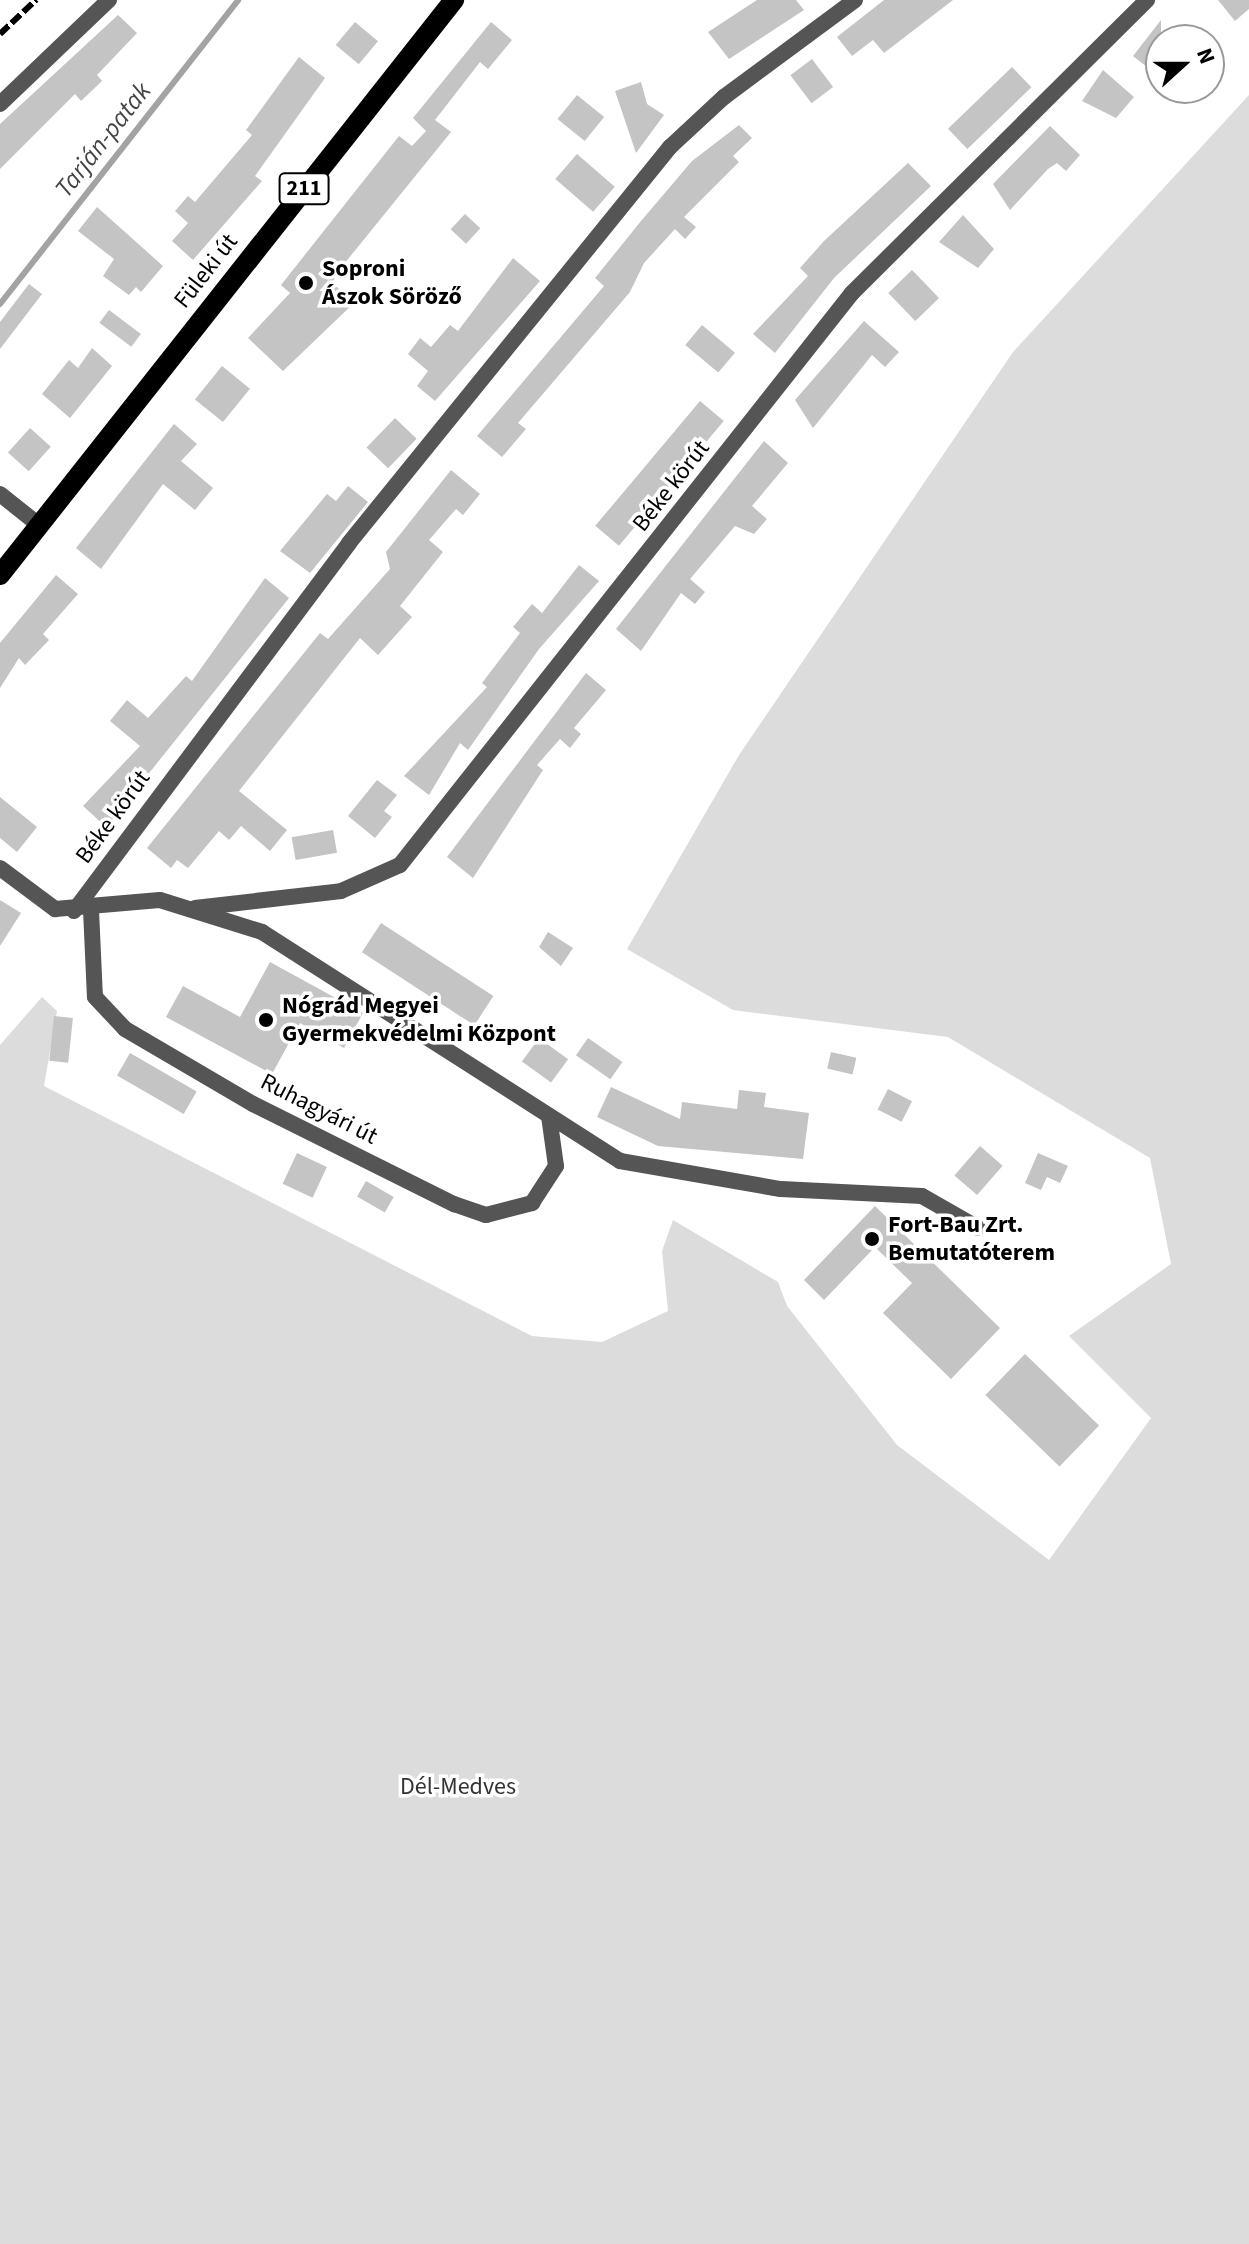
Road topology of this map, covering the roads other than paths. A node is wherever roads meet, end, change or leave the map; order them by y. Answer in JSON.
{"nodes":[{"id":1,"x":109,"y":0,"type":"edge"},
{"id":2,"x":454,"y":0,"type":"edge"},
{"id":3,"x":855,"y":0,"type":"edge"},
{"id":4,"x":1147,"y":0,"type":"edge"},
{"id":5,"x":0,"y":104,"type":"edge"},
{"id":6,"x":0,"y":494,"type":"edge"},
{"id":7,"x":39,"y":525,"type":"junction"},
{"id":8,"x":0,"y":575,"type":"edge"},
{"id":9,"x":0,"y":868,"type":"edge"},
{"id":10,"x":195,"y":908,"type":"junction"},
{"id":11,"x":82,"y":910,"type":"junction"},
{"id":12,"x":549,"y":1116,"type":"junction"},
{"id":13,"x":978,"y":1228,"type":"dead end"}],
"edges":[{"from":1,"to":5,"type":"street"},
{"from":2,"to":7,"type":"main road","name":"Füleki út","number":"211"},
{"from":3,"to":11,"type":"street","name":"Béke körút"},
{"from":4,"to":10,"type":"street","name":"Béke körút"},
{"from":6,"to":7,"type":"street"},
{"from":7,"to":8,"type":"main road","name":"Füleki út","number":"211"},
{"from":9,"to":11,"type":"street"},
{"from":10,"to":11,"type":"street"},
{"from":10,"to":12,"type":"street"},
{"from":11,"to":12,"type":"street","name":"Ruhagyári út"},
{"from":12,"to":13,"type":"street"}]}
